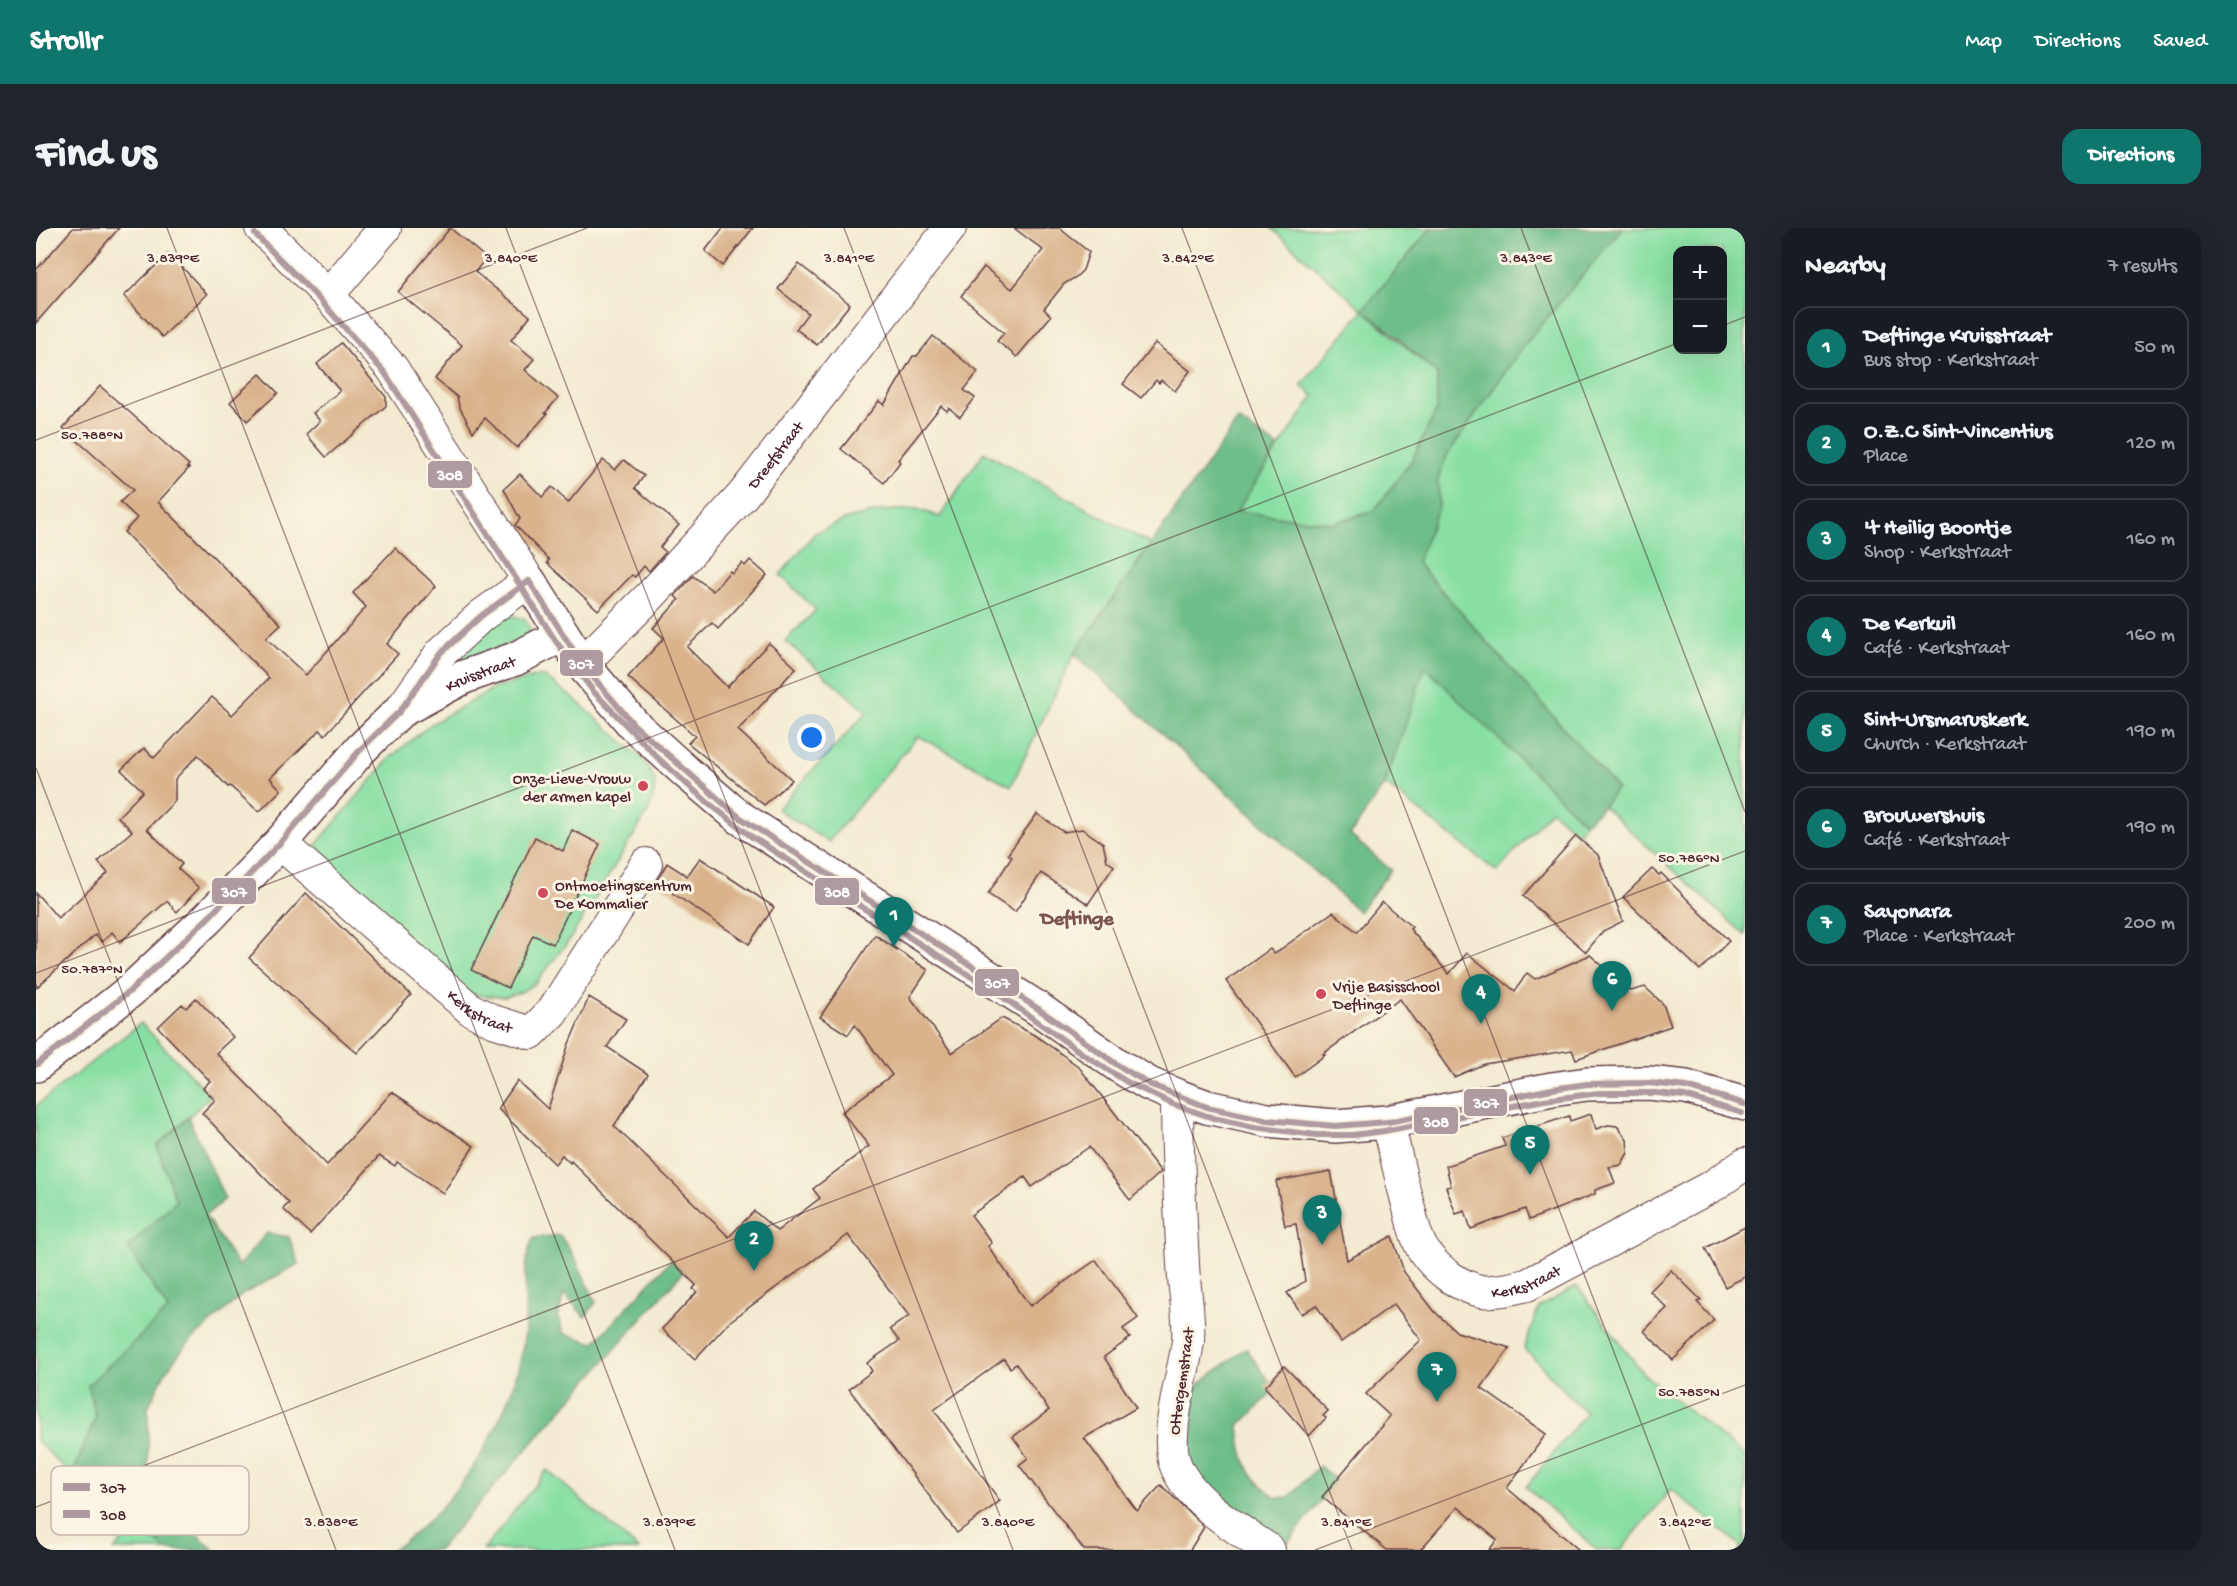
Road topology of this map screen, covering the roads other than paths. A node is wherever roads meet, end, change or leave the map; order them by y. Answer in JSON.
{"nodes":[{"id":1,"x":261,"y":228,"type":"edge"},
{"id":2,"x":386,"y":228,"type":"edge"},
{"id":3,"x":950,"y":228,"type":"edge"},
{"id":4,"x":328,"y":295,"type":"junction"},
{"id":5,"x":529,"y":581,"type":"junction"},
{"id":6,"x":562,"y":635,"type":"junction"},
{"id":7,"x":582,"y":664,"type":"junction"},
{"id":8,"x":400,"y":711,"type":"junction"},
{"id":9,"x":280,"y":843,"type":"junction"},
{"id":10,"x":646,"y":864,"type":"dead end"},
{"id":11,"x":36,"y":1065,"type":"edge"},
{"id":12,"x":1177,"y":1096,"type":"junction"},
{"id":13,"x":1745,"y":1104,"type":"edge"},
{"id":14,"x":1388,"y":1122,"type":"junction"},
{"id":15,"x":1745,"y":1164,"type":"edge"},
{"id":16,"x":1269,"y":1550,"type":"edge"}],
"edges":[{"from":1,"to":4,"type":"street"},
{"from":2,"to":4,"type":"street"},
{"from":3,"to":7,"type":"street","name":"Dreefstraat"},
{"from":4,"to":5,"type":"street"},
{"from":5,"to":6,"type":"street"},
{"from":5,"to":8,"type":"street","name":"Kruisstraat"},
{"from":6,"to":7,"type":"street"},
{"from":6,"to":8,"type":"street","name":"Kruisstraat"},
{"from":7,"to":12,"type":"street"},
{"from":8,"to":9,"type":"street","name":"Kruisstraat"},
{"from":9,"to":10,"type":"street","name":"Kerkstraat"},
{"from":9,"to":11,"type":"street","name":"Kruisstraat"},
{"from":12,"to":14,"type":"street"},
{"from":12,"to":16,"type":"street","name":"Ottergemstraat"},
{"from":13,"to":14,"type":"street"},
{"from":14,"to":15,"type":"street","name":"Kerkstraat"}]}
